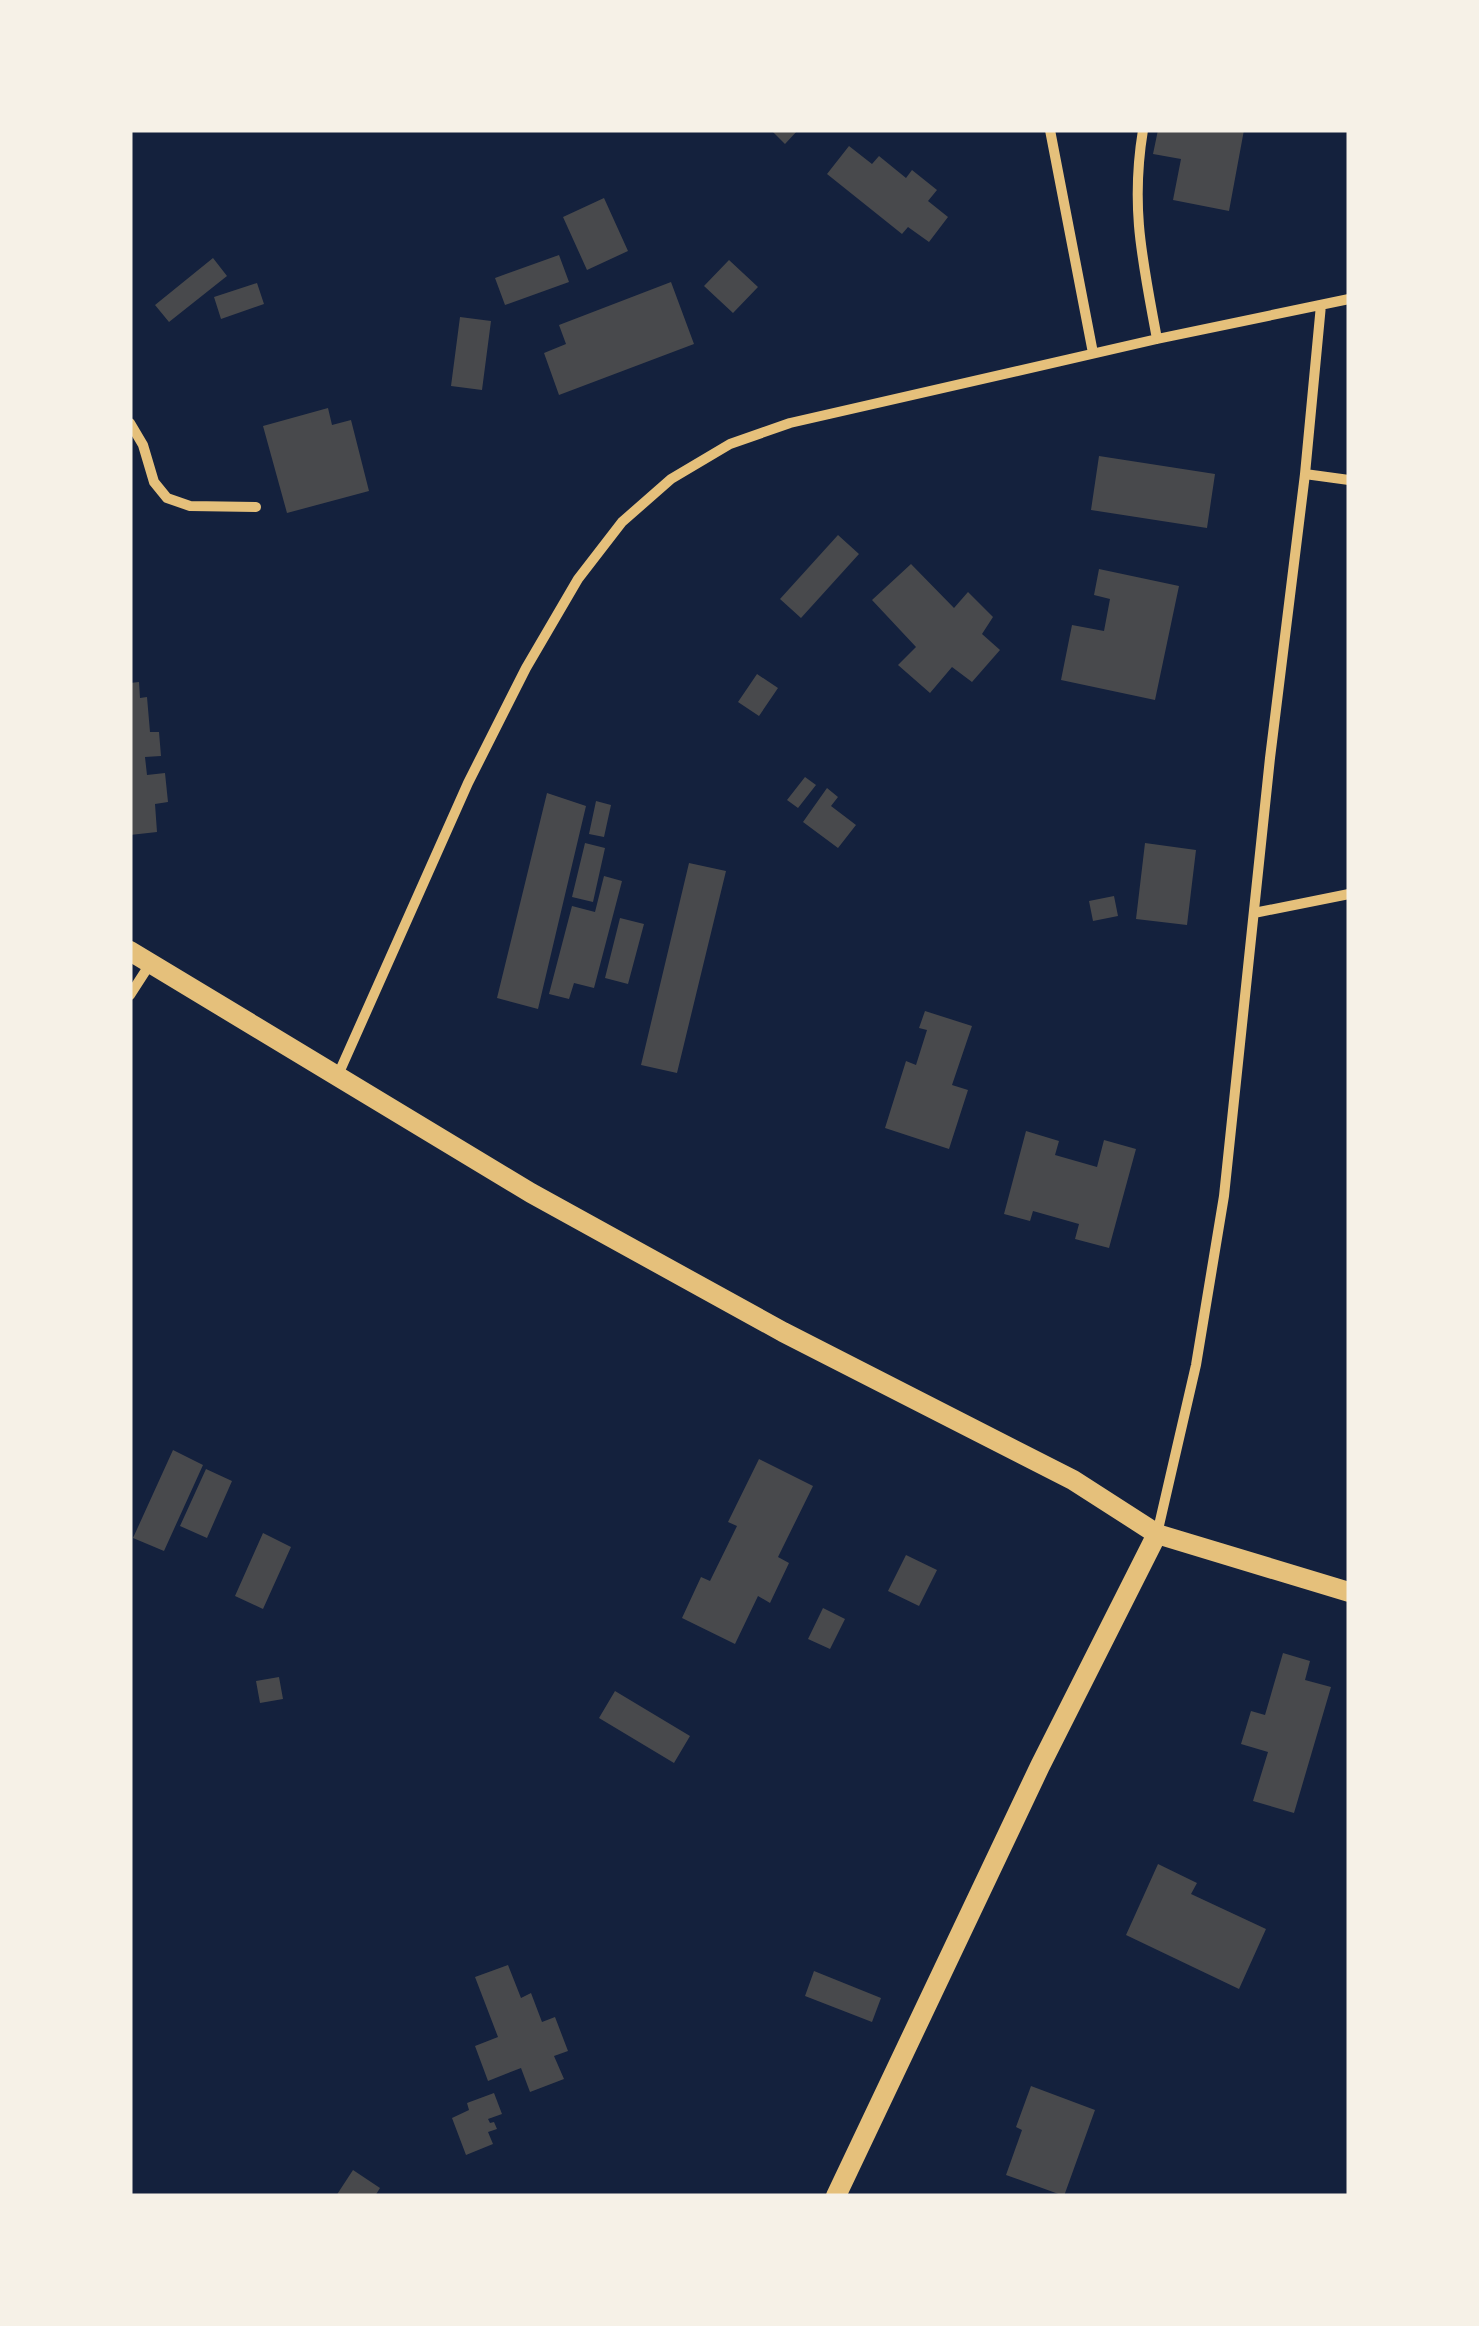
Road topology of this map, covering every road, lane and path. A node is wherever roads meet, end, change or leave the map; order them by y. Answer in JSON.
{"nodes":[{"id":1,"x":1050,"y":130,"type":"edge"},
{"id":2,"x":1144,"y":130,"type":"edge"},
{"id":3,"x":1349,"y":299,"type":"edge"},
{"id":4,"x":1320,"y":305,"type":"junction"},
{"id":5,"x":1157,"y":339,"type":"junction"},
{"id":6,"x":1093,"y":353,"type":"junction"},
{"id":7,"x":130,"y":423,"type":"edge"},
{"id":8,"x":1306,"y":474,"type":"junction"},
{"id":9,"x":1349,"y":480,"type":"edge"},
{"id":10,"x":256,"y":507,"type":"dead end"},
{"id":11,"x":1349,"y":894,"type":"edge"},
{"id":12,"x":1254,"y":913,"type":"junction"},
{"id":13,"x":130,"y":951,"type":"edge"},
{"id":14,"x":150,"y":964,"type":"junction"},
{"id":15,"x":130,"y":996,"type":"edge"},
{"id":16,"x":338,"y":1075,"type":"junction"},
{"id":17,"x":1157,"y":1534,"type":"junction"},
{"id":18,"x":1349,"y":1592,"type":"edge"},
{"id":19,"x":836,"y":2196,"type":"edge"}],
"edges":[{"from":1,"to":6,"type":"street"},
{"from":2,"to":5,"type":"street"},
{"from":3,"to":4,"type":"street"},
{"from":4,"to":5,"type":"street"},
{"from":4,"to":8,"type":"street"},
{"from":5,"to":6,"type":"street"},
{"from":6,"to":16,"type":"street"},
{"from":7,"to":10,"type":"street"},
{"from":8,"to":9,"type":"street"},
{"from":8,"to":12,"type":"street"},
{"from":11,"to":12,"type":"street"},
{"from":12,"to":17,"type":"street"},
{"from":13,"to":14,"type":"main road"},
{"from":14,"to":15,"type":"street"},
{"from":14,"to":16,"type":"main road"},
{"from":16,"to":17,"type":"main road"},
{"from":17,"to":18,"type":"main road"},
{"from":17,"to":19,"type":"main road"}]}
